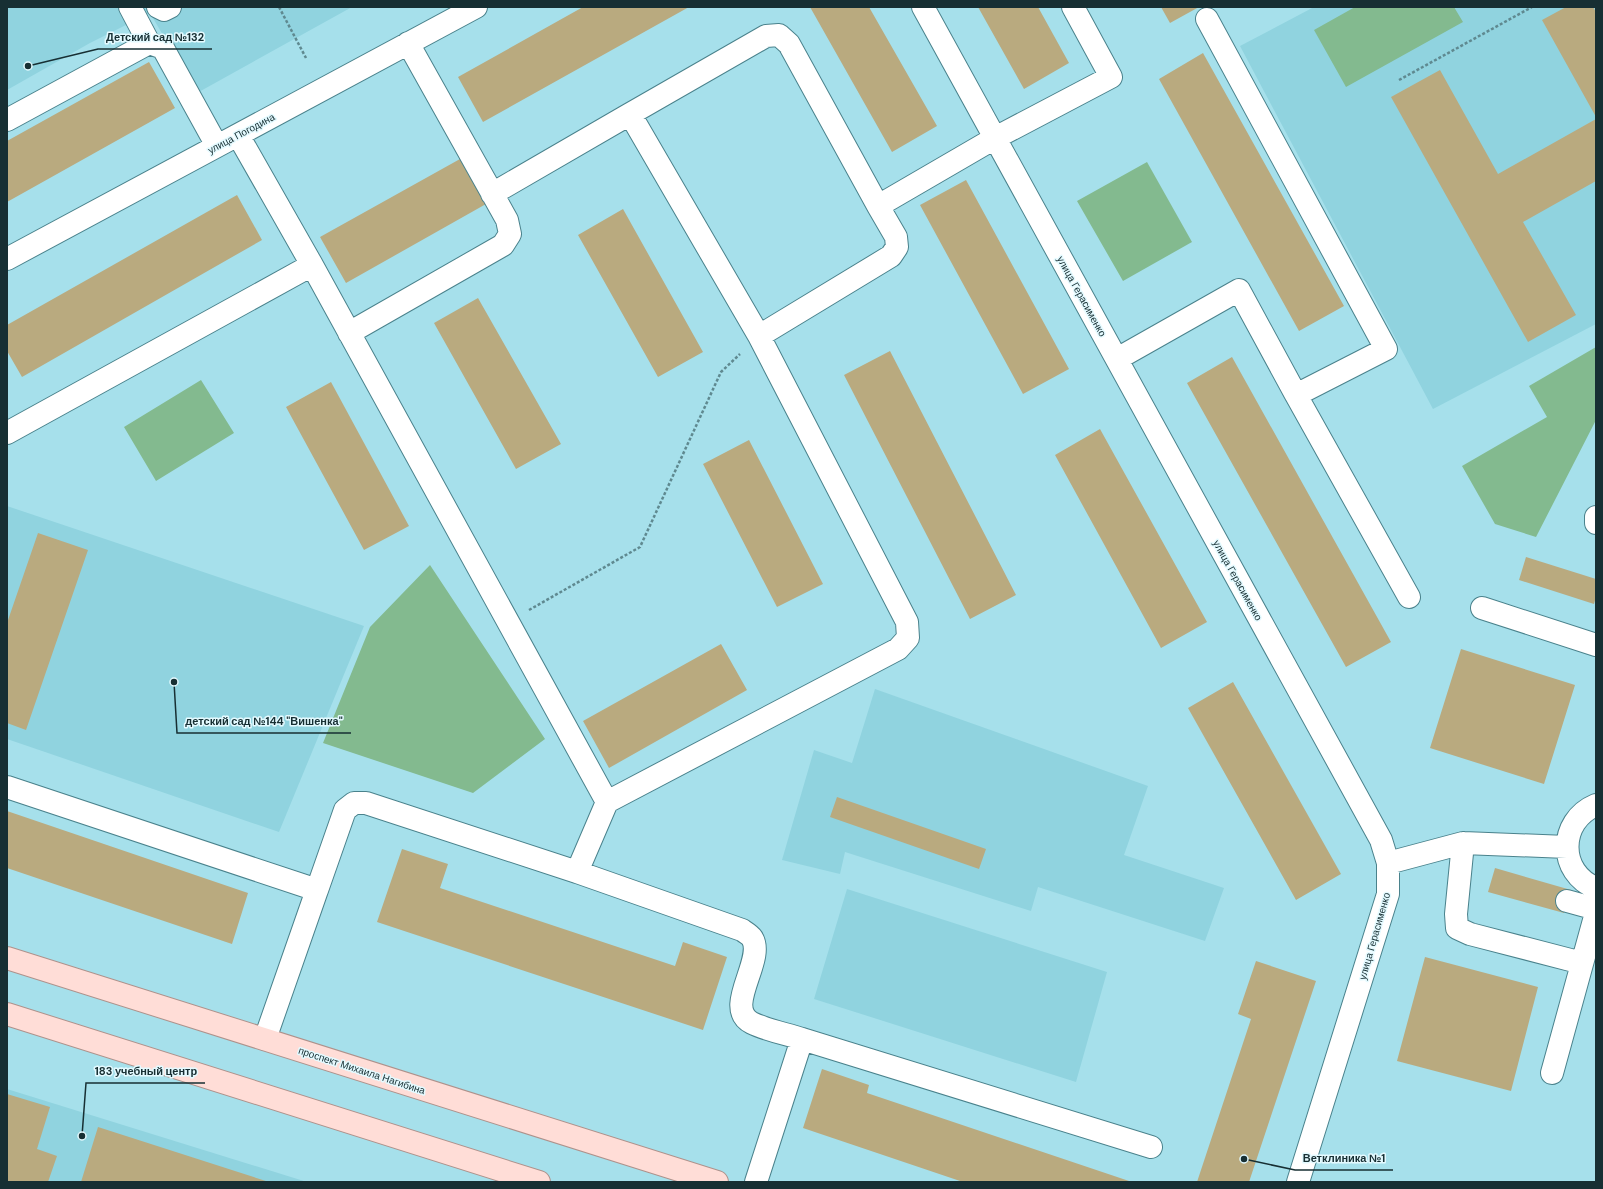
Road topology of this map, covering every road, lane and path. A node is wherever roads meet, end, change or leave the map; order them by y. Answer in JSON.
{"nodes":[{"id":1,"x":131,"y":7,"type":"edge"},
{"id":2,"x":158,"y":7,"type":"edge"},
{"id":3,"x":170,"y":7,"type":"edge"},
{"id":4,"x":279,"y":7,"type":"edge"},
{"id":5,"x":476,"y":7,"type":"edge"},
{"id":6,"x":923,"y":7,"type":"edge"},
{"id":7,"x":1073,"y":7,"type":"edge"},
{"id":8,"x":1532,"y":7,"type":"edge"},
{"id":9,"x":1207,"y":20,"type":"dead end"},
{"id":10,"x":149,"y":43,"type":"junction"},
{"id":11,"x":408,"y":43,"type":"junction"},
{"id":12,"x":306,"y":58,"type":"dead end"},
{"id":13,"x":1399,"y":80,"type":"dead end"},
{"id":14,"x":630,"y":114,"type":"junction"},
{"id":15,"x":7,"y":120,"type":"edge"},
{"id":16,"x":238,"y":136,"type":"junction"},
{"id":17,"x":995,"y":138,"type":"junction"},
{"id":18,"x":217,"y":146,"type":"junction"},
{"id":19,"x":492,"y":194,"type":"junction"},
{"id":20,"x":878,"y":206,"type":"junction"},
{"id":21,"x":7,"y":259,"type":"edge"},
{"id":22,"x":312,"y":265,"type":"junction"},
{"id":23,"x":349,"y":333,"type":"junction"},
{"id":24,"x":759,"y":336,"type":"junction"},
{"id":25,"x":1117,"y":359,"type":"junction"},
{"id":26,"x":1296,"y":395,"type":"junction"},
{"id":27,"x":7,"y":433,"type":"edge"},
{"id":28,"x":1596,"y":517,"type":"edge"},
{"id":29,"x":1596,"y":523,"type":"edge"},
{"id":30,"x":1409,"y":597,"type":"dead end"},
{"id":31,"x":1482,"y":608,"type":"dead end"},
{"id":32,"x":508,"y":622,"type":"junction"},
{"id":33,"x":1596,"y":645,"type":"edge"},
{"id":34,"x":7,"y":787,"type":"edge"},
{"id":35,"x":607,"y":802,"type":"junction"},
{"id":36,"x":1596,"y":805,"type":"edge"},
{"id":37,"x":1463,"y":843,"type":"junction"},
{"id":38,"x":1567,"y":847,"type":"junction"},
{"id":39,"x":1388,"y":863,"type":"junction"},
{"id":40,"x":577,"y":872,"type":"junction"},
{"id":41,"x":1596,"y":888,"type":"edge"},
{"id":42,"x":317,"y":890,"type":"junction"},
{"id":43,"x":1567,"y":901,"type":"dead end"},
{"id":44,"x":1596,"y":909,"type":"edge"},
{"id":45,"x":1596,"y":913,"type":"edge"},
{"id":46,"x":7,"y":958,"type":"edge"},
{"id":47,"x":1582,"y":963,"type":"junction"},
{"id":48,"x":7,"y":1014,"type":"edge"},
{"id":49,"x":265,"y":1039,"type":"junction"},
{"id":50,"x":802,"y":1039,"type":"junction"},
{"id":51,"x":1552,"y":1073,"type":"dead end"},
{"id":52,"x":1151,"y":1147,"type":"dead end"},
{"id":53,"x":539,"y":1182,"type":"edge"},
{"id":54,"x":717,"y":1182,"type":"edge"},
{"id":55,"x":756,"y":1182,"type":"edge"},
{"id":56,"x":1298,"y":1182,"type":"edge"}],
"edges":[{"from":1,"to":10,"type":"street"},
{"from":2,"to":3,"type":"street"},
{"from":4,"to":12,"type":"path"},
{"from":5,"to":11,"type":"street","name":"улица Погодина"},
{"from":6,"to":17,"type":"street","name":"улица Герасименко"},
{"from":7,"to":17,"type":"street"},
{"from":8,"to":13,"type":"path"},
{"from":9,"to":26,"type":"street"},
{"from":10,"to":15,"type":"street"},
{"from":10,"to":18,"type":"street"},
{"from":11,"to":16,"type":"street","name":"улица Погодина"},
{"from":11,"to":19,"type":"street"},
{"from":14,"to":19,"type":"street"},
{"from":14,"to":20,"type":"street"},
{"from":14,"to":24,"type":"street"},
{"from":16,"to":18,"type":"street","name":"улица Погодина"},
{"from":16,"to":22,"type":"street"},
{"from":17,"to":20,"type":"street"},
{"from":17,"to":25,"type":"street","name":"улица Герасименко"},
{"from":18,"to":21,"type":"street","name":"улица Погодина"},
{"from":19,"to":23,"type":"street"},
{"from":20,"to":24,"type":"street"},
{"from":22,"to":23,"type":"street"},
{"from":22,"to":27,"type":"street"},
{"from":23,"to":32,"type":"street"},
{"from":24,"to":32,"type":"path"},
{"from":24,"to":35,"type":"street"},
{"from":25,"to":26,"type":"street"},
{"from":25,"to":39,"type":"street","name":"улица Герасименко"},
{"from":26,"to":30,"type":"street"},
{"from":28,"to":29,"type":"street"},
{"from":31,"to":33,"type":"street"},
{"from":32,"to":35,"type":"street"},
{"from":34,"to":42,"type":"street"},
{"from":35,"to":40,"type":"street"},
{"from":36,"to":38,"type":"street"},
{"from":37,"to":38,"type":"street"},
{"from":37,"to":39,"type":"street"},
{"from":37,"to":47,"type":"street"},
{"from":38,"to":41,"type":"street"},
{"from":39,"to":56,"type":"street","name":"улица Герасименко"},
{"from":40,"to":42,"type":"street"},
{"from":40,"to":50,"type":"street"},
{"from":42,"to":49,"type":"street"},
{"from":43,"to":44,"type":"street"},
{"from":45,"to":47,"type":"street"},
{"from":46,"to":49,"type":"main road","name":"проспект Михаила Нагибина"},
{"from":47,"to":51,"type":"street"},
{"from":48,"to":53,"type":"main road"},
{"from":49,"to":54,"type":"main road","name":"проспект Михаила Нагибина"},
{"from":50,"to":52,"type":"street"},
{"from":50,"to":55,"type":"street"}]}
